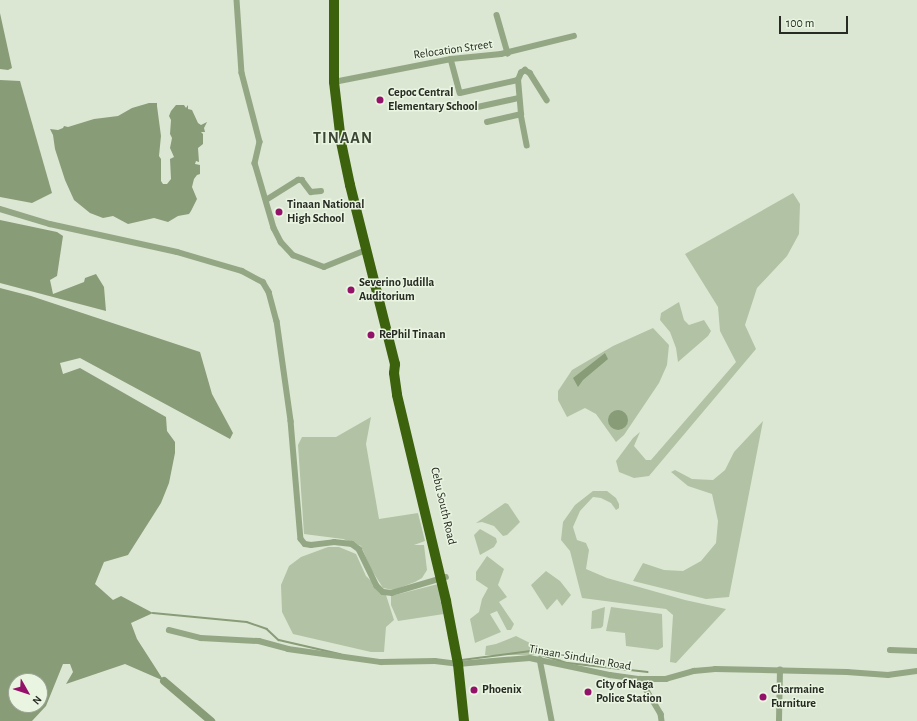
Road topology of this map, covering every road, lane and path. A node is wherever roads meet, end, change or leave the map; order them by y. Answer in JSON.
{"nodes":[{"id":1,"x":237,"y":0,"type":"edge"},
{"id":2,"x":334,"y":0,"type":"edge"},
{"id":3,"x":497,"y":15,"type":"dead end"},
{"id":4,"x":574,"y":36,"type":"dead end"},
{"id":5,"x":508,"y":52,"type":"junction"},
{"id":6,"x":451,"y":59,"type":"junction"},
{"id":7,"x":518,"y":80,"type":"junction"},
{"id":8,"x":334,"y":82,"type":"junction"},
{"id":9,"x":519,"y":98,"type":"junction"},
{"id":10,"x":547,"y":100,"type":"dead end"},
{"id":11,"x":473,"y":108,"type":"dead end"},
{"id":12,"x":521,"y":114,"type":"junction"},
{"id":13,"x":487,"y":122,"type":"dead end"},
{"id":14,"x":527,"y":145,"type":"dead end"},
{"id":15,"x":320,"y":190,"type":"dead end"},
{"id":16,"x":266,"y":200,"type":"junction"},
{"id":17,"x":0,"y":209,"type":"edge"},
{"id":18,"x":366,"y":250,"type":"junction"},
{"id":19,"x":443,"y":577,"type":"junction"},
{"id":20,"x":169,"y":630,"type":"dead end"},
{"id":21,"x":890,"y":650,"type":"dead end"},
{"id":22,"x":917,"y":650,"type":"edge"},
{"id":23,"x":458,"y":659,"type":"junction"},
{"id":24,"x":540,"y":659,"type":"junction"},
{"id":25,"x":780,"y":670,"type":"junction"},
{"id":26,"x":917,"y":671,"type":"edge"},
{"id":27,"x":640,"y":679,"type":"junction"},
{"id":28,"x":464,"y":721,"type":"edge"},
{"id":29,"x":552,"y":721,"type":"edge"},
{"id":30,"x":662,"y":721,"type":"edge"},
{"id":31,"x":779,"y":721,"type":"edge"}],
"edges":[{"from":1,"to":16,"type":"street"},
{"from":2,"to":8,"type":"highway","name":"Cebu South Road"},
{"from":3,"to":5,"type":"street"},
{"from":4,"to":5,"type":"street","name":"Relocation Street"},
{"from":5,"to":6,"type":"street","name":"Relocation Street"},
{"from":6,"to":7,"type":"street"},
{"from":6,"to":8,"type":"street","name":"Relocation Street"},
{"from":7,"to":9,"type":"street"},
{"from":7,"to":10,"type":"street"},
{"from":8,"to":18,"type":"highway","name":"Cebu South Road"},
{"from":9,"to":11,"type":"street"},
{"from":9,"to":12,"type":"street"},
{"from":12,"to":13,"type":"street"},
{"from":12,"to":14,"type":"street"},
{"from":15,"to":16,"type":"street"},
{"from":16,"to":18,"type":"street"},
{"from":17,"to":19,"type":"street"},
{"from":18,"to":19,"type":"highway","name":"Cebu South Road"},
{"from":19,"to":23,"type":"highway","name":"Cebu South Road"},
{"from":20,"to":23,"type":"street","name":"Tinaan-Sindulan Road"},
{"from":21,"to":22,"type":"street"},
{"from":23,"to":24,"type":"street","name":"Tinaan-Sindulan Road"},
{"from":23,"to":28,"type":"highway","name":"Cebu South Road"},
{"from":24,"to":27,"type":"street","name":"Tinaan-Sindulan Road"},
{"from":24,"to":29,"type":"street"},
{"from":25,"to":26,"type":"street","name":"Tinaan-Sindulan Road"},
{"from":25,"to":27,"type":"street","name":"Tinaan-Sindulan Road"},
{"from":25,"to":31,"type":"street"},
{"from":27,"to":30,"type":"street"}]}
